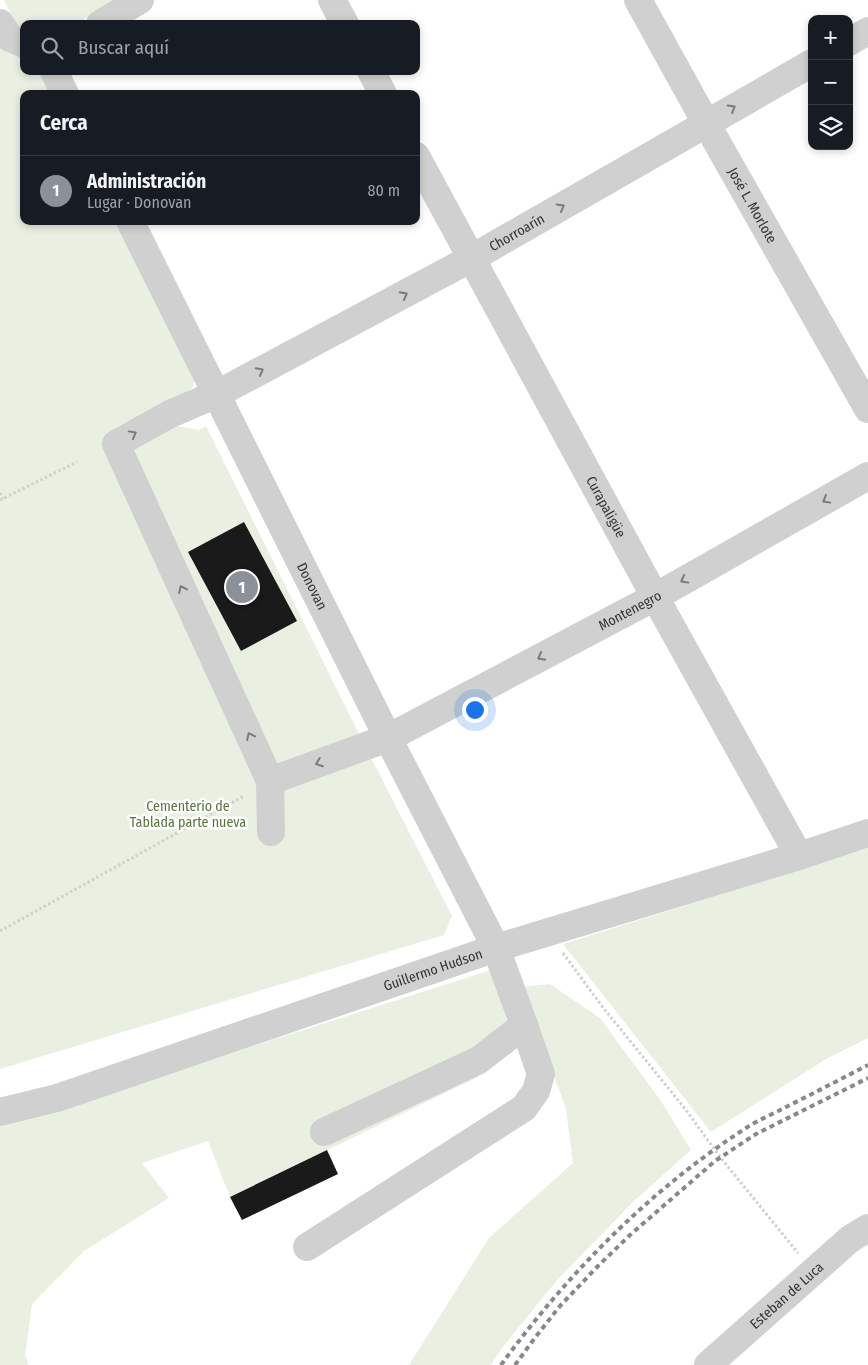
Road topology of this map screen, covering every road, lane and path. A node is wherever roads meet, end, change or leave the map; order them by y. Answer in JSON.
{"nodes":[{"id":1,"x":140,"y":0,"type":"edge"},
{"id":2,"x":332,"y":0,"type":"edge"},
{"id":3,"x":638,"y":0,"type":"edge"},
{"id":4,"x":107,"y":20,"type":"edge"},
{"id":5,"x":343,"y":20,"type":"edge"},
{"id":6,"x":0,"y":23,"type":"edge"},
{"id":7,"x":868,"y":31,"type":"edge"},
{"id":8,"x":853,"y":40,"type":"edge"},
{"id":9,"x":20,"y":42,"type":"edge"},
{"id":10,"x":808,"y":65,"type":"edge"},
{"id":11,"x":56,"y":75,"type":"edge"},
{"id":12,"x":372,"y":75,"type":"edge"},
{"id":13,"x":63,"y":90,"type":"edge"},
{"id":14,"x":381,"y":90,"type":"edge"},
{"id":15,"x":706,"y":123,"type":"junction"},
{"id":16,"x":420,"y":163,"type":"edge"},
{"id":17,"x":132,"y":225,"type":"edge"},
{"id":18,"x":472,"y":258,"type":"junction"},
{"id":19,"x":217,"y":394,"type":"junction"},
{"id":20,"x":868,"y":409,"type":"edge"},
{"id":21,"x":77,"y":462,"type":"dead end"},
{"id":22,"x":868,"y":476,"type":"edge"},
{"id":23,"x":0,"y":494,"type":"edge"},
{"id":24,"x":1,"y":499,"type":"edge"},
{"id":25,"x":655,"y":596,"type":"junction"},
{"id":26,"x":388,"y":738,"type":"junction"},
{"id":27,"x":270,"y":781,"type":"junction"},
{"id":28,"x":244,"y":796,"type":"dead end"},
{"id":29,"x":271,"y":832,"type":"dead end"},
{"id":30,"x":868,"y":834,"type":"edge"},
{"id":31,"x":799,"y":856,"type":"junction"},
{"id":32,"x":0,"y":931,"type":"edge"},
{"id":33,"x":548,"y":932,"type":"junction"},
{"id":34,"x":496,"y":948,"type":"junction"},
{"id":35,"x":524,"y":1025,"type":"junction"},
{"id":36,"x":0,"y":1112,"type":"edge"},
{"id":37,"x":324,"y":1132,"type":"dead end"},
{"id":38,"x":868,"y":1228,"type":"edge"},
{"id":39,"x":307,"y":1247,"type":"dead end"},
{"id":40,"x":813,"y":1272,"type":"junction"},
{"id":41,"x":708,"y":1365,"type":"edge"}],
"edges":[{"from":1,"to":4,"type":"street"},
{"from":2,"to":5,"type":"street"},
{"from":3,"to":15,"type":"street","name":"José L. Morlote"},
{"from":6,"to":9,"type":"street"},
{"from":7,"to":8,"type":"street"},
{"from":15,"to":10,"type":"street","name":"Chorroarín","one_way":true},
{"from":11,"to":13,"type":"street"},
{"from":12,"to":14,"type":"street"},
{"from":18,"to":15,"type":"street","name":"Chorroarín","one_way":true},
{"from":15,"to":20,"type":"street","name":"José L. Morlote"},
{"from":16,"to":18,"type":"street","name":"Curapaligüe"},
{"from":17,"to":19,"type":"street","name":"Donovan"},
{"from":19,"to":18,"type":"street","name":"Chorroarín","one_way":true},
{"from":18,"to":25,"type":"street","name":"Curapaligüe"},
{"from":19,"to":26,"type":"street","name":"Donovan"},
{"from":27,"to":19,"type":"street","name":"Chorroarín","one_way":true},
{"from":21,"to":24,"type":"path"},
{"from":22,"to":25,"type":"street","name":"Montenegro","one_way":true},
{"from":23,"to":24,"type":"path"},
{"from":25,"to":26,"type":"street","name":"Montenegro","one_way":true},
{"from":25,"to":31,"type":"street","name":"Curapaligüe"},
{"from":26,"to":27,"type":"street","name":"Montenegro","one_way":true},
{"from":26,"to":34,"type":"street","name":"Donovan"},
{"from":27,"to":29,"type":"street"},
{"from":28,"to":32,"type":"path"},
{"from":30,"to":31,"type":"street","name":"Guillermo Hudson"},
{"from":31,"to":33,"type":"street","name":"Guillermo Hudson"},
{"from":33,"to":34,"type":"street","name":"Guillermo Hudson"},
{"from":33,"to":40,"type":"path"},
{"from":34,"to":35,"type":"street","name":"Donovan"},
{"from":34,"to":36,"type":"street","name":"Guillermo Hudson"},
{"from":35,"to":37,"type":"street"},
{"from":35,"to":39,"type":"street","name":"Donovan"},
{"from":38,"to":40,"type":"street","name":"Esteban de Luca"},
{"from":40,"to":41,"type":"street","name":"Esteban de Luca"}]}
